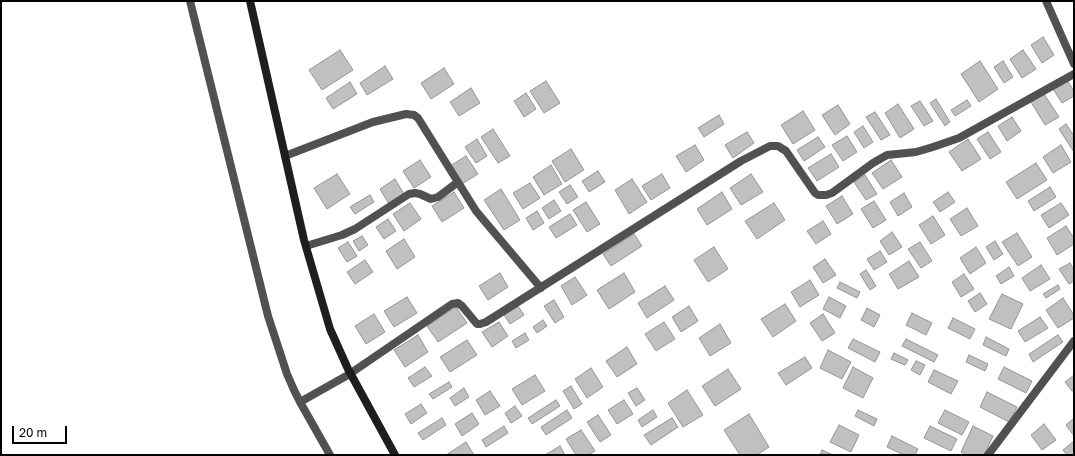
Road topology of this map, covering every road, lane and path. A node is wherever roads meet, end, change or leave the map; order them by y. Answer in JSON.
{"nodes":[{"id":1,"x":190,"y":1,"type":"edge"},
{"id":2,"x":250,"y":1,"type":"edge"},
{"id":3,"x":1046,"y":1,"type":"edge"},
{"id":4,"x":1074,"y":64,"type":"edge"},
{"id":5,"x":1074,"y":74,"type":"edge"},
{"id":6,"x":284,"y":156,"type":"junction"},
{"id":7,"x":458,"y":182,"type":"junction"},
{"id":8,"x":306,"y":246,"type":"junction"},
{"id":9,"x":541,"y":288,"type":"junction"},
{"id":10,"x":1074,"y":341,"type":"edge"},
{"id":11,"x":349,"y":374,"type":"junction"},
{"id":12,"x":300,"y":402,"type":"junction"},
{"id":13,"x":330,"y":455,"type":"edge"},
{"id":14,"x":395,"y":455,"type":"edge"},
{"id":15,"x":988,"y":455,"type":"edge"}],
"edges":[{"from":1,"to":12,"type":"street"},
{"from":2,"to":6,"type":"main road"},
{"from":3,"to":4,"type":"street"},
{"from":5,"to":9,"type":"street"},
{"from":6,"to":7,"type":"street"},
{"from":6,"to":8,"type":"main road"},
{"from":7,"to":8,"type":"street"},
{"from":7,"to":9,"type":"street"},
{"from":8,"to":11,"type":"main road"},
{"from":9,"to":11,"type":"street"},
{"from":10,"to":15,"type":"street"},
{"from":11,"to":12,"type":"street"},
{"from":11,"to":14,"type":"main road"},
{"from":12,"to":13,"type":"street"}]}
